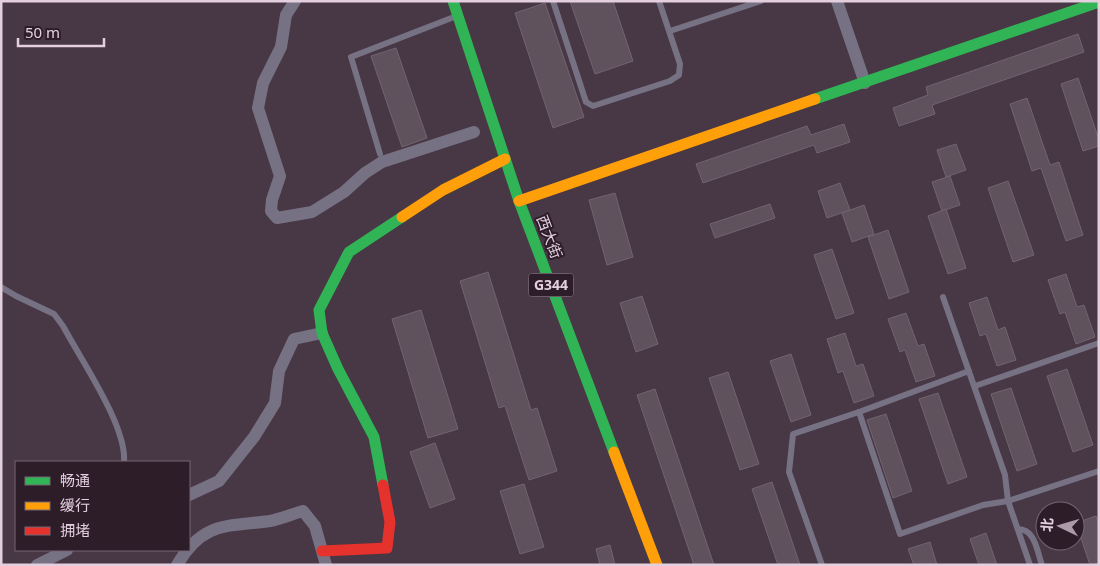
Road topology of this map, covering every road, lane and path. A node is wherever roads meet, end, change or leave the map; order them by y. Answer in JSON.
{"nodes":[{"id":1,"x":295,"y":1,"type":"edge"},
{"id":2,"x":453,"y":1,"type":"edge"},
{"id":3,"x":552,"y":1,"type":"edge"},
{"id":4,"x":659,"y":1,"type":"edge"},
{"id":5,"x":761,"y":1,"type":"edge"},
{"id":6,"x":837,"y":1,"type":"edge"},
{"id":7,"x":1099,"y":2,"type":"edge"},
{"id":8,"x":458,"y":16,"type":"junction"},
{"id":9,"x":670,"y":31,"type":"junction"},
{"id":10,"x":865,"y":82,"type":"junction"},
{"id":11,"x":474,"y":132,"type":"dead end"},
{"id":12,"x":380,"y":154,"type":"dead end"},
{"id":13,"x":505,"y":159,"type":"junction"},
{"id":14,"x":519,"y":201,"type":"junction"},
{"id":15,"x":1,"y":287,"type":"edge"},
{"id":16,"x":943,"y":297,"type":"dead end"},
{"id":17,"x":322,"y":333,"type":"junction"},
{"id":18,"x":1099,"y":343,"type":"edge"},
{"id":19,"x":969,"y":371,"type":"junction"},
{"id":20,"x":975,"y":386,"type":"junction"},
{"id":21,"x":859,"y":412,"type":"junction"},
{"id":22,"x":124,"y":461,"type":"edge"},
{"id":23,"x":1099,"y":470,"type":"edge"},
{"id":24,"x":190,"y":494,"type":"edge"},
{"id":25,"x":1008,"y":501,"type":"junction"},
{"id":26,"x":1018,"y":529,"type":"junction"},
{"id":27,"x":190,"y":550,"type":"edge"},
{"id":28,"x":65,"y":551,"type":"edge"},
{"id":29,"x":189,"y":551,"type":"edge"},
{"id":30,"x":322,"y":551,"type":"junction"},
{"id":31,"x":38,"y":565,"type":"edge"},
{"id":32,"x":177,"y":565,"type":"edge"},
{"id":33,"x":326,"y":565,"type":"edge"},
{"id":34,"x":657,"y":565,"type":"edge"},
{"id":35,"x":822,"y":565,"type":"edge"},
{"id":36,"x":1030,"y":565,"type":"edge"},
{"id":37,"x":1042,"y":565,"type":"edge"}],
"edges":[{"from":1,"to":11,"type":"street"},
{"from":2,"to":8,"type":"main road","name":"西大街","number":"G344"},
{"from":3,"to":9,"type":"lane"},
{"from":4,"to":9,"type":"lane"},
{"from":5,"to":9,"type":"lane"},
{"from":6,"to":10,"type":"street"},
{"from":7,"to":10,"type":"main road"},
{"from":8,"to":12,"type":"lane"},
{"from":8,"to":13,"type":"main road","name":"西大街","number":"G344"},
{"from":10,"to":14,"type":"main road"},
{"from":13,"to":14,"type":"main road","name":"西大街","number":"G344"},
{"from":13,"to":17,"type":"main road"},
{"from":14,"to":34,"type":"main road","name":"西大街","number":"G344"},
{"from":15,"to":22,"type":"lane"},
{"from":16,"to":19,"type":"lane"},
{"from":17,"to":24,"type":"street"},
{"from":17,"to":30,"type":"main road"},
{"from":18,"to":20,"type":"lane"},
{"from":19,"to":20,"type":"lane"},
{"from":19,"to":21,"type":"lane"},
{"from":20,"to":25,"type":"lane"},
{"from":21,"to":25,"type":"lane"},
{"from":21,"to":35,"type":"lane"},
{"from":23,"to":25,"type":"lane"},
{"from":25,"to":26,"type":"lane"},
{"from":26,"to":36,"type":"lane"},
{"from":26,"to":37,"type":"lane"},
{"from":27,"to":30,"type":"street"},
{"from":28,"to":31,"type":"street"},
{"from":29,"to":32,"type":"street"},
{"from":30,"to":33,"type":"street"}]}
